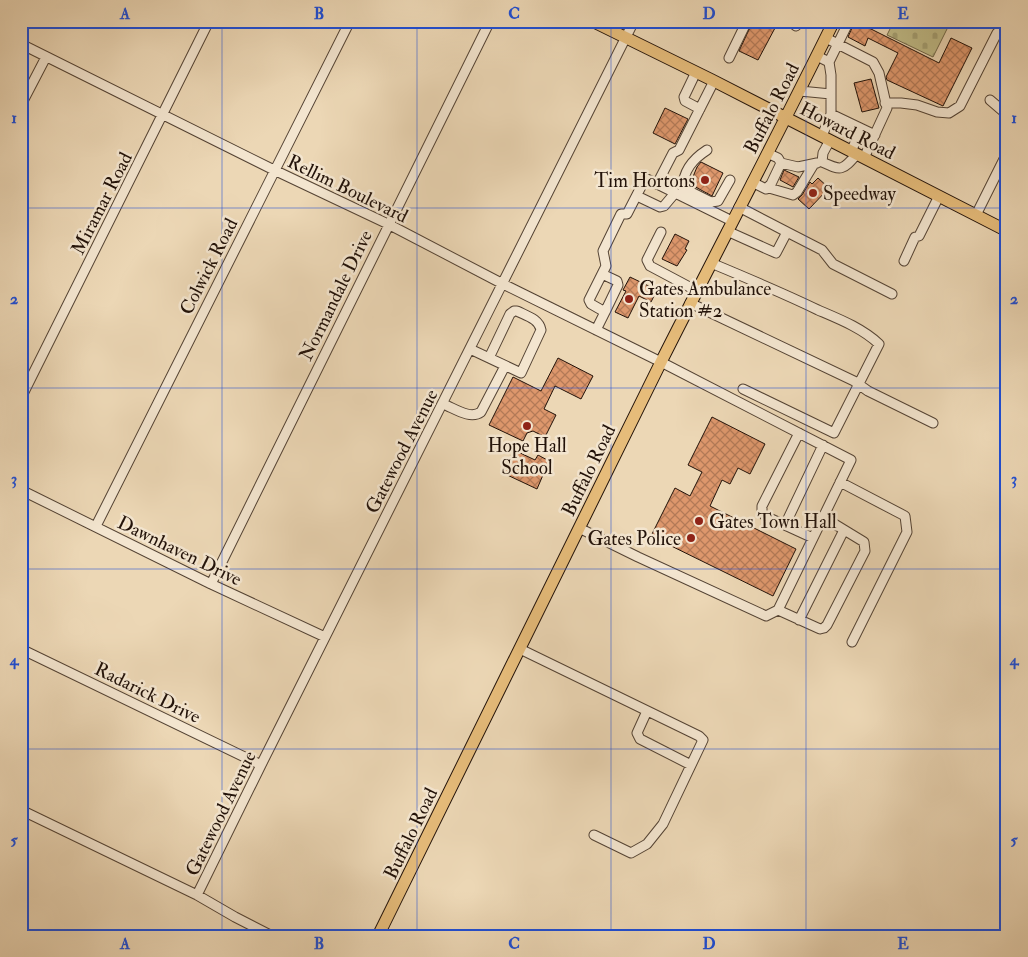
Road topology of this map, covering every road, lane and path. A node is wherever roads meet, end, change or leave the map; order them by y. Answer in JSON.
{"nodes":[{"id":1,"x":208,"y":21,"type":"edge"},
{"id":2,"x":350,"y":21,"type":"edge"},
{"id":3,"x":490,"y":21,"type":"edge"},
{"id":4,"x":592,"y":21,"type":"edge"},
{"id":5,"x":634,"y":21,"type":"edge"},
{"id":6,"x":748,"y":21,"type":"edge"},
{"id":7,"x":834,"y":21,"type":"edge"},
{"id":8,"x":849,"y":21,"type":"edge"},
{"id":9,"x":997,"y":33,"type":"dead end"},
{"id":10,"x":626,"y":38,"type":"junction"},
{"id":11,"x":826,"y":38,"type":"junction"},
{"id":12,"x":21,"y":44,"type":"edge"},
{"id":13,"x":838,"y":44,"type":"junction"},
{"id":14,"x":817,"y":56,"type":"junction"},
{"id":15,"x":46,"y":57,"type":"junction"},
{"id":16,"x":728,"y":58,"type":"dead end"},
{"id":17,"x":829,"y":62,"type":"junction"},
{"id":18,"x":696,"y":72,"type":"junction"},
{"id":19,"x":714,"y":81,"type":"junction"},
{"id":20,"x":800,"y":91,"type":"junction"},
{"id":21,"x":831,"y":94,"type":"junction"},
{"id":22,"x":990,"y":100,"type":"dead end"},
{"id":23,"x":886,"y":103,"type":"junction"},
{"id":24,"x":21,"y":104,"type":"edge"},
{"id":25,"x":700,"y":109,"type":"junction"},
{"id":26,"x":831,"y":114,"type":"junction"},
{"id":27,"x":162,"y":115,"type":"junction"},
{"id":28,"x":786,"y":118,"type":"junction"},
{"id":29,"x":1007,"y":120,"type":"edge"},
{"id":30,"x":862,"y":129,"type":"junction"},
{"id":31,"x":875,"y":135,"type":"junction"},
{"id":32,"x":826,"y":138,"type":"junction"},
{"id":33,"x":706,"y":150,"type":"dead end"},
{"id":34,"x":768,"y":153,"type":"junction"},
{"id":35,"x":1007,"y":153,"type":"edge"},
{"id":36,"x":858,"y":154,"type":"junction"},
{"id":37,"x":781,"y":163,"type":"junction"},
{"id":38,"x":818,"y":163,"type":"junction"},
{"id":39,"x":274,"y":170,"type":"junction"},
{"id":40,"x":730,"y":180,"type":"dead end"},
{"id":41,"x":752,"y":182,"type":"junction"},
{"id":42,"x":657,"y":184,"type":"junction"},
{"id":43,"x":768,"y":188,"type":"junction"},
{"id":44,"x":675,"y":193,"type":"junction"},
{"id":45,"x":636,"y":196,"type":"junction"},
{"id":46,"x":939,"y":196,"type":"junction"},
{"id":47,"x":739,"y":207,"type":"junction"},
{"id":48,"x":976,"y":215,"type":"junction"},
{"id":49,"x":388,"y":224,"type":"junction"},
{"id":50,"x":729,"y":226,"type":"junction"},
{"id":51,"x":1007,"y":231,"type":"edge"},
{"id":52,"x":661,"y":232,"type":"dead end"},
{"id":53,"x":787,"y":232,"type":"junction"},
{"id":54,"x":904,"y":261,"type":"dead end"},
{"id":55,"x":711,"y":263,"type":"junction"},
{"id":56,"x":602,"y":274,"type":"junction"},
{"id":57,"x":503,"y":284,"type":"junction"},
{"id":58,"x":697,"y":291,"type":"junction"},
{"id":59,"x":892,"y":294,"type":"dead end"},
{"id":60,"x":690,"y":303,"type":"junction"},
{"id":61,"x":605,"y":312,"type":"junction"},
{"id":62,"x":596,"y":330,"type":"junction"},
{"id":63,"x":470,"y":349,"type":"junction"},
{"id":64,"x":489,"y":358,"type":"junction"},
{"id":65,"x":661,"y":362,"type":"junction"},
{"id":66,"x":505,"y":366,"type":"junction"},
{"id":67,"x":858,"y":384,"type":"junction"},
{"id":68,"x":743,"y":389,"type":"dead end"},
{"id":69,"x":21,"y":398,"type":"edge"},
{"id":70,"x":443,"y":404,"type":"junction"},
{"id":71,"x":933,"y":424,"type":"dead end"},
{"id":72,"x":799,"y":433,"type":"junction"},
{"id":73,"x":823,"y":445,"type":"junction"},
{"id":74,"x":840,"y":482,"type":"junction"},
{"id":75,"x":21,"y":490,"type":"edge"},
{"id":76,"x":823,"y":517,"type":"junction"},
{"id":77,"x":786,"y":525,"type":"junction"},
{"id":78,"x":96,"y":526,"type":"junction"},
{"id":79,"x":579,"y":528,"type":"junction"},
{"id":80,"x":844,"y":530,"type":"junction"},
{"id":81,"x":813,"y":538,"type":"junction"},
{"id":82,"x":210,"y":584,"type":"junction"},
{"id":83,"x":778,"y":610,"type":"junction"},
{"id":84,"x":799,"y":620,"type":"junction"},
{"id":85,"x":325,"y":637,"type":"junction"},
{"id":86,"x":852,"y":642,"type":"dead end"},
{"id":87,"x":21,"y":649,"type":"edge"},
{"id":88,"x":520,"y":649,"type":"junction"},
{"id":89,"x":647,"y":710,"type":"junction"},
{"id":90,"x":261,"y":765,"type":"junction"},
{"id":91,"x":691,"y":765,"type":"junction"},
{"id":92,"x":21,"y":810,"type":"edge"},
{"id":93,"x":594,"y":835,"type":"dead end"},
{"id":94,"x":198,"y":895,"type":"junction"},
{"id":95,"x":272,"y":936,"type":"edge"},
{"id":96,"x":378,"y":936,"type":"edge"}],
"edges":[{"from":1,"to":27,"type":"street","name":"Miramar Road"},
{"from":2,"to":39,"type":"street","name":"Colwick Road"},
{"from":3,"to":49,"type":"street","name":"Normandale Drive"},
{"from":4,"to":10,"type":"main road","name":"Howard Road"},
{"from":5,"to":10,"type":"street","name":"Gatewood Avenue"},
{"from":6,"to":16,"type":"street"},
{"from":7,"to":11,"type":"main road","name":"Buffalo Road"},
{"from":8,"to":13,"type":"street"},
{"from":9,"to":23,"type":"street"},
{"from":10,"to":18,"type":"main road","name":"Howard Road"},
{"from":10,"to":57,"type":"street","name":"Gatewood Avenue"},
{"from":11,"to":13,"type":"street"},
{"from":11,"to":14,"type":"main road","name":"Buffalo Road"},
{"from":12,"to":15,"type":"street","name":"Rellim Boulevard"},
{"from":13,"to":17,"type":"street"},
{"from":13,"to":23,"type":"street"},
{"from":14,"to":17,"type":"street"},
{"from":14,"to":20,"type":"main road","name":"Buffalo Road"},
{"from":15,"to":24,"type":"street"},
{"from":15,"to":27,"type":"street","name":"Rellim Boulevard"},
{"from":17,"to":21,"type":"street"},
{"from":18,"to":19,"type":"main road","name":"Howard Road"},
{"from":18,"to":25,"type":"street"},
{"from":19,"to":25,"type":"street"},
{"from":19,"to":28,"type":"main road","name":"Howard Road"},
{"from":20,"to":21,"type":"street"},
{"from":20,"to":28,"type":"main road","name":"Buffalo Road"},
{"from":21,"to":26,"type":"street"},
{"from":22,"to":29,"type":"street"},
{"from":23,"to":31,"type":"street"},
{"from":25,"to":42,"type":"street"},
{"from":26,"to":30,"type":"street"},
{"from":26,"to":32,"type":"street"},
{"from":27,"to":39,"type":"street","name":"Rellim Boulevard"},
{"from":27,"to":69,"type":"street","name":"Miramar Road"},
{"from":28,"to":32,"type":"main road","name":"Howard Road"},
{"from":28,"to":34,"type":"main road","name":"Buffalo Road"},
{"from":30,"to":31,"type":"street"},
{"from":30,"to":36,"type":"street"},
{"from":31,"to":36,"type":"street"},
{"from":32,"to":36,"type":"main road","name":"Howard Road"},
{"from":32,"to":38,"type":"street"},
{"from":33,"to":40,"type":"street"},
{"from":34,"to":37,"type":"street"},
{"from":34,"to":41,"type":"main road","name":"Buffalo Road"},
{"from":35,"to":48,"type":"street"},
{"from":36,"to":38,"type":"street"},
{"from":36,"to":46,"type":"main road","name":"Howard Road"},
{"from":37,"to":38,"type":"street"},
{"from":37,"to":43,"type":"street"},
{"from":38,"to":43,"type":"street"},
{"from":39,"to":49,"type":"street","name":"Rellim Boulevard"},
{"from":39,"to":78,"type":"street","name":"Colwick Road"},
{"from":41,"to":43,"type":"street"},
{"from":41,"to":47,"type":"main road","name":"Buffalo Road"},
{"from":42,"to":44,"type":"street"},
{"from":42,"to":45,"type":"street"},
{"from":44,"to":45,"type":"street"},
{"from":44,"to":50,"type":"street"},
{"from":45,"to":56,"type":"street"},
{"from":46,"to":48,"type":"main road","name":"Howard Road"},
{"from":46,"to":54,"type":"street"},
{"from":47,"to":50,"type":"main road","name":"Buffalo Road"},
{"from":47,"to":53,"type":"street"},
{"from":48,"to":51,"type":"main road","name":"Howard Road"},
{"from":49,"to":57,"type":"street","name":"Rellim Boulevard"},
{"from":49,"to":82,"type":"street","name":"Normandale Drive"},
{"from":50,"to":53,"type":"street"},
{"from":50,"to":55,"type":"main road","name":"Buffalo Road"},
{"from":52,"to":58,"type":"street"},
{"from":53,"to":59,"type":"street"},
{"from":55,"to":58,"type":"main road","name":"Buffalo Road"},
{"from":55,"to":67,"type":"street"},
{"from":56,"to":61,"type":"street"},
{"from":56,"to":61,"type":"street"},
{"from":57,"to":62,"type":"street","name":"Rellim Boulevard"},
{"from":57,"to":63,"type":"street","name":"Gatewood Avenue"},
{"from":58,"to":60,"type":"main road","name":"Buffalo Road"},
{"from":60,"to":65,"type":"main road","name":"Buffalo Road"},
{"from":60,"to":67,"type":"street"},
{"from":61,"to":62,"type":"street"},
{"from":62,"to":65,"type":"street","name":"Rellim Boulevard"},
{"from":63,"to":64,"type":"street"},
{"from":63,"to":70,"type":"street","name":"Gatewood Avenue"},
{"from":64,"to":66,"type":"street"},
{"from":64,"to":66,"type":"street"},
{"from":65,"to":72,"type":"street","name":"Rellim Boulevard"},
{"from":65,"to":79,"type":"main road","name":"Buffalo Road"},
{"from":66,"to":70,"type":"street"},
{"from":67,"to":68,"type":"street"},
{"from":67,"to":71,"type":"street"},
{"from":70,"to":85,"type":"street","name":"Gatewood Avenue"},
{"from":72,"to":73,"type":"street","name":"Rellim Boulevard"},
{"from":72,"to":77,"type":"street"},
{"from":73,"to":74,"type":"street","name":"Rellim Boulevard"},
{"from":73,"to":77,"type":"street"},
{"from":74,"to":76,"type":"street"},
{"from":74,"to":86,"type":"street"},
{"from":75,"to":78,"type":"street","name":"Dawnhaven Drive"},
{"from":76,"to":80,"type":"street"},
{"from":76,"to":81,"type":"street"},
{"from":77,"to":81,"type":"street"},
{"from":78,"to":82,"type":"street","name":"Dawnhaven Drive"},
{"from":79,"to":83,"type":"street"},
{"from":79,"to":88,"type":"main road","name":"Buffalo Road"},
{"from":80,"to":84,"type":"street"},
{"from":80,"to":84,"type":"street"},
{"from":81,"to":83,"type":"street"},
{"from":82,"to":85,"type":"street","name":"Dawnhaven Drive"},
{"from":83,"to":84,"type":"street"},
{"from":85,"to":90,"type":"street","name":"Gatewood Avenue"},
{"from":87,"to":90,"type":"street","name":"Radarick Drive"},
{"from":88,"to":89,"type":"street"},
{"from":88,"to":96,"type":"main road","name":"Buffalo Road"},
{"from":89,"to":91,"type":"street"},
{"from":89,"to":91,"type":"street"},
{"from":90,"to":94,"type":"street","name":"Gatewood Avenue"},
{"from":91,"to":93,"type":"street"},
{"from":92,"to":94,"type":"street"},
{"from":94,"to":95,"type":"street"}]}
